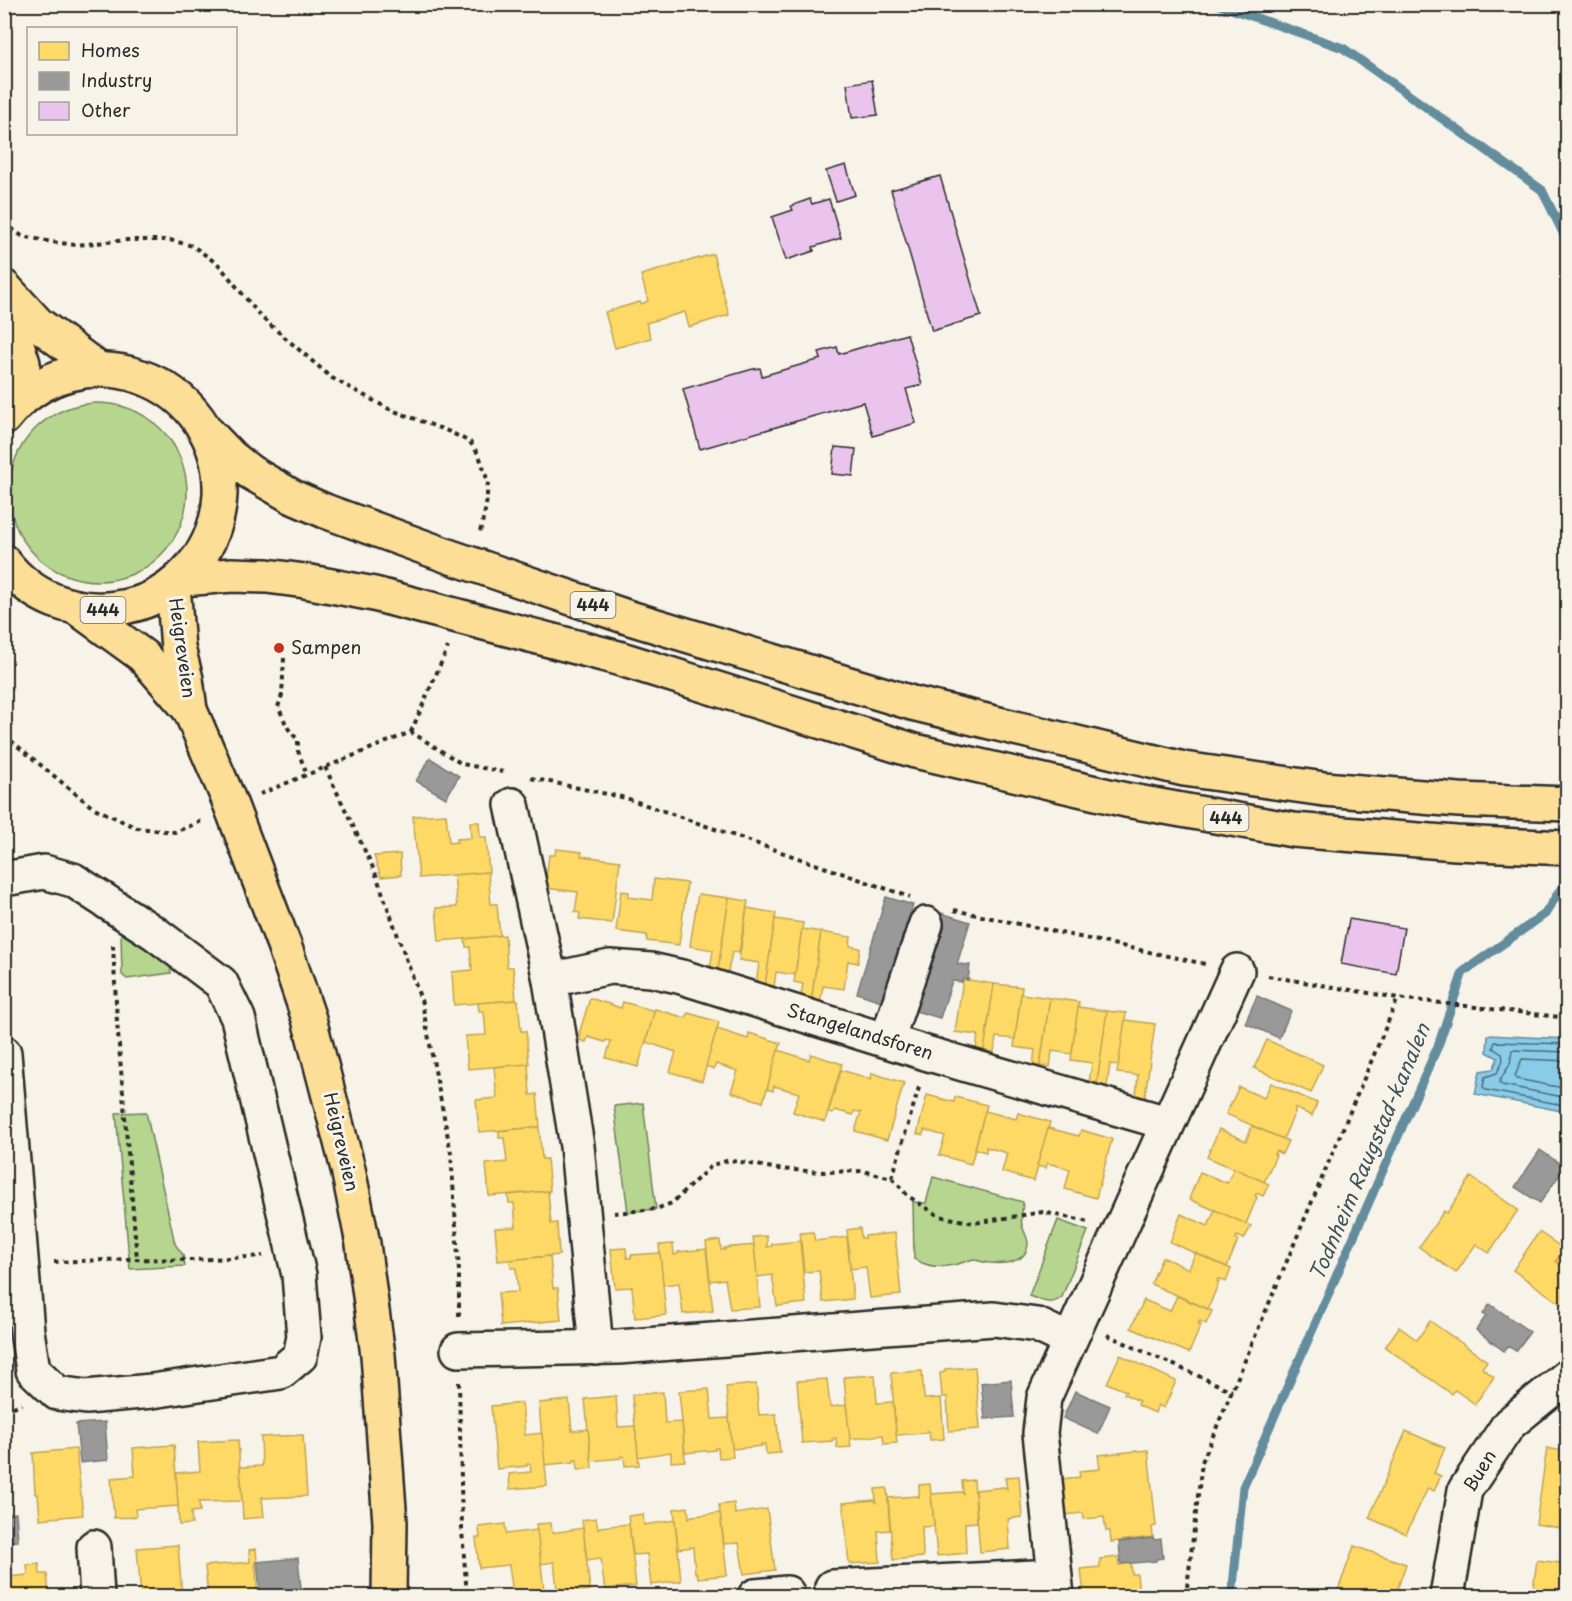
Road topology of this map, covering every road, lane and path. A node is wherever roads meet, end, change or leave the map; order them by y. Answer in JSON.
{"nodes":[{"id":1,"x":4,"y":223,"type":"edge"},
{"id":2,"x":4,"y":287,"type":"edge"},
{"id":3,"x":4,"y":314,"type":"edge"},
{"id":4,"x":98,"y":369,"type":"junction"},
{"id":5,"x":12,"y":406,"type":"edge"},
{"id":6,"x":204,"y":429,"type":"junction"},
{"id":7,"x":480,"y":537,"type":"dead end"},
{"id":8,"x":4,"y":562,"type":"edge"},
{"id":9,"x":178,"y":582,"type":"junction"},
{"id":10,"x":77,"y":608,"type":"junction"},
{"id":11,"x":448,"y":645,"type":"dead end"},
{"id":12,"x":284,"y":658,"type":"dead end"},
{"id":13,"x":190,"y":710,"type":"junction"},
{"id":14,"x":411,"y":732,"type":"junction"},
{"id":15,"x":4,"y":735,"type":"edge"},
{"id":16,"x":325,"y":767,"type":"junction"},
{"id":17,"x":508,"y":773,"type":"dead end"},
{"id":18,"x":307,"y":775,"type":"junction"},
{"id":19,"x":529,"y":778,"type":"dead end"},
{"id":20,"x":256,"y":796,"type":"dead end"},
{"id":21,"x":1568,"y":804,"type":"edge"},
{"id":22,"x":512,"y":806,"type":"dead end"},
{"id":23,"x":208,"y":819,"type":"dead end"},
{"id":24,"x":1568,"y":848,"type":"edge"},
{"id":25,"x":4,"y":879,"type":"edge"},
{"id":26,"x":110,"y":904,"type":"junction"},
{"id":27,"x":930,"y":911,"type":"junction"},
{"id":28,"x":1237,"y":971,"type":"junction"},
{"id":29,"x":550,"y":980,"type":"junction"},
{"id":30,"x":1398,"y":998,"type":"junction"},
{"id":31,"x":1568,"y":1018,"type":"edge"},
{"id":32,"x":887,"y":1040,"type":"junction"},
{"id":33,"x":4,"y":1053,"type":"edge"},
{"id":34,"x":929,"y":1054,"type":"junction"},
{"id":35,"x":1167,"y":1123,"type":"junction"},
{"id":36,"x":891,"y":1178,"type":"junction"},
{"id":37,"x":584,"y":1216,"type":"junction"},
{"id":38,"x":1120,"y":1229,"type":"junction"},
{"id":39,"x":294,"y":1254,"type":"junction"},
{"id":40,"x":137,"y":1259,"type":"junction"},
{"id":41,"x":21,"y":1264,"type":"junction"},
{"id":42,"x":1074,"y":1331,"type":"junction"},
{"id":43,"x":596,"y":1348,"type":"junction"},
{"id":44,"x":458,"y":1350,"type":"junction"},
{"id":45,"x":1568,"y":1376,"type":"edge"},
{"id":46,"x":1232,"y":1391,"type":"junction"},
{"id":47,"x":94,"y":1547,"type":"dead end"},
{"id":48,"x":1055,"y":1586,"type":"edge"},
{"id":49,"x":832,"y":1587,"type":"dead end"},
{"id":50,"x":787,"y":1593,"type":"dead end"},
{"id":51,"x":97,"y":1596,"type":"edge"},
{"id":52,"x":389,"y":1596,"type":"edge"},
{"id":53,"x":467,"y":1596,"type":"edge"},
{"id":54,"x":755,"y":1596,"type":"edge"},
{"id":55,"x":1186,"y":1596,"type":"edge"},
{"id":56,"x":1447,"y":1596,"type":"edge"}],
"edges":[{"from":1,"to":7,"type":"path"},
{"from":2,"to":4,"type":"main road"},
{"from":3,"to":5,"type":"main road"},
{"from":4,"to":5,"type":"main road","number":"444"},
{"from":4,"to":6,"type":"main road","number":"444"},
{"from":6,"to":9,"type":"main road","number":"444"},
{"from":6,"to":21,"type":"main road","number":"444"},
{"from":8,"to":10,"type":"main road","number":"444"},
{"from":9,"to":10,"type":"main road","number":"444"},
{"from":9,"to":13,"type":"main road","name":"Heigreveien"},
{"from":9,"to":24,"type":"main road","number":"444"},
{"from":10,"to":13,"type":"main road","name":"Heigreveien"},
{"from":11,"to":14,"type":"path"},
{"from":12,"to":18,"type":"path"},
{"from":13,"to":52,"type":"main road","name":"Heigreveien"},
{"from":14,"to":16,"type":"path"},
{"from":14,"to":17,"type":"path"},
{"from":15,"to":23,"type":"path"},
{"from":16,"to":18,"type":"path"},
{"from":16,"to":44,"type":"path"},
{"from":18,"to":20,"type":"path"},
{"from":19,"to":27,"type":"path"},
{"from":22,"to":29,"type":"street"},
{"from":25,"to":26,"type":"street"},
{"from":26,"to":39,"type":"street"},
{"from":26,"to":40,"type":"path"},
{"from":27,"to":28,"type":"path"},
{"from":27,"to":32,"type":"street"},
{"from":28,"to":30,"type":"path"},
{"from":28,"to":35,"type":"street"},
{"from":29,"to":32,"type":"street","name":"Stangelandsforen"},
{"from":29,"to":37,"type":"street"},
{"from":30,"to":31,"type":"path"},
{"from":30,"to":46,"type":"path"},
{"from":32,"to":34,"type":"street","name":"Stangelandsforen"},
{"from":33,"to":41,"type":"street"},
{"from":34,"to":35,"type":"street","name":"Stangelandsforen"},
{"from":34,"to":36,"type":"path"},
{"from":35,"to":38,"type":"street"},
{"from":36,"to":37,"type":"path"},
{"from":36,"to":38,"type":"path"},
{"from":37,"to":43,"type":"street"},
{"from":38,"to":42,"type":"street"},
{"from":39,"to":40,"type":"path"},
{"from":39,"to":41,"type":"street"},
{"from":40,"to":41,"type":"path"},
{"from":42,"to":43,"type":"street"},
{"from":42,"to":46,"type":"path"},
{"from":42,"to":48,"type":"street"},
{"from":43,"to":44,"type":"street"},
{"from":44,"to":53,"type":"path"},
{"from":45,"to":56,"type":"street","name":"Buen"},
{"from":46,"to":55,"type":"path"},
{"from":47,"to":51,"type":"street"},
{"from":48,"to":49,"type":"street"},
{"from":50,"to":54,"type":"street"}]}
